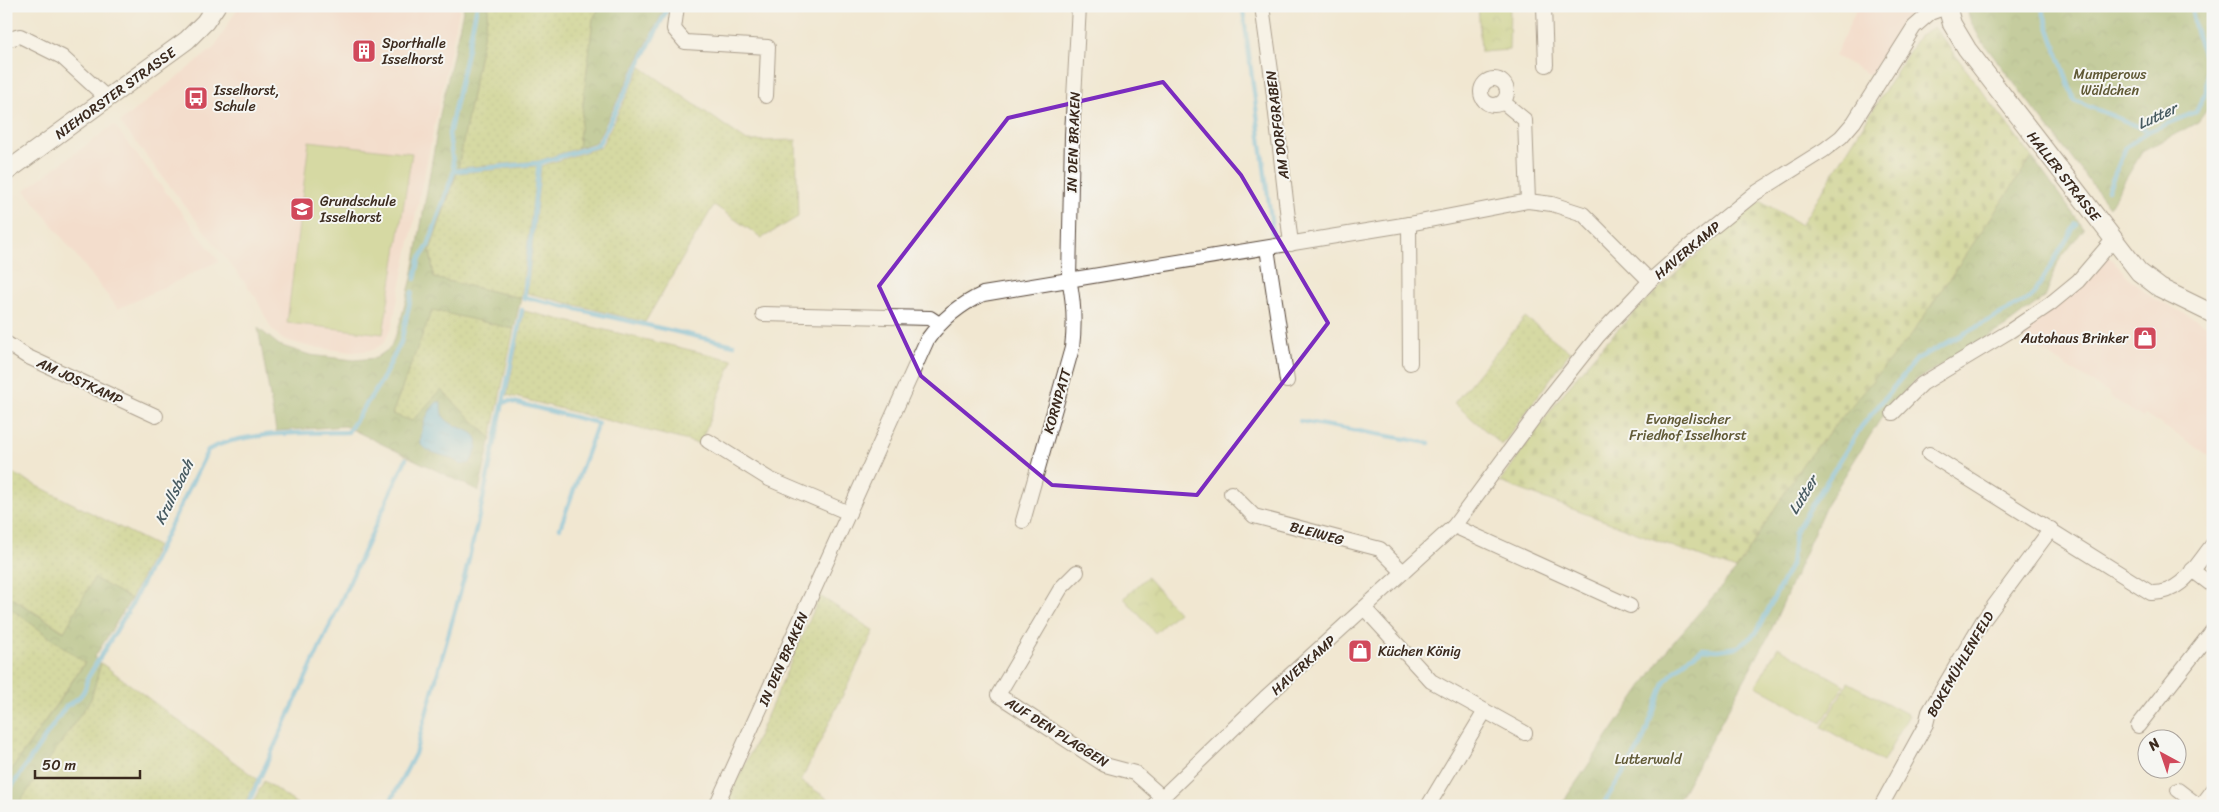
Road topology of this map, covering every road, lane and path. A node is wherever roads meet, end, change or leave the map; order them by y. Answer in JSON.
{"nodes":[{"id":1,"x":216,"y":6,"type":"edge"},
{"id":2,"x":677,"y":6,"type":"edge"},
{"id":3,"x":1079,"y":6,"type":"edge"},
{"id":4,"x":1262,"y":6,"type":"edge"},
{"id":5,"x":1544,"y":6,"type":"edge"},
{"id":6,"x":1947,"y":7,"type":"edge"},
{"id":7,"x":6,"y":40,"type":"edge"},
{"id":8,"x":1546,"y":64,"type":"dead end"},
{"id":9,"x":766,"y":96,"type":"dead end"},
{"id":10,"x":108,"y":98,"type":"junction"},
{"id":11,"x":1503,"y":102,"type":"dead end"},
{"id":12,"x":6,"y":172,"type":"edge"},
{"id":13,"x":1528,"y":201,"type":"junction"},
{"id":14,"x":1409,"y":224,"type":"junction"},
{"id":15,"x":2113,"y":240,"type":"junction"},
{"id":16,"x":1291,"y":244,"type":"junction"},
{"id":17,"x":1267,"y":248,"type":"junction"},
{"id":18,"x":1069,"y":279,"type":"junction"},
{"id":19,"x":1650,"y":281,"type":"junction"},
{"id":20,"x":763,"y":314,"type":"dead end"},
{"id":21,"x":2213,"y":314,"type":"edge"},
{"id":22,"x":939,"y":324,"type":"junction"},
{"id":23,"x":6,"y":343,"type":"edge"},
{"id":24,"x":1410,"y":363,"type":"dead end"},
{"id":25,"x":1287,"y":381,"type":"dead end"},
{"id":26,"x":1893,"y":414,"type":"dead end"},
{"id":27,"x":156,"y":416,"type":"dead end"},
{"id":28,"x":708,"y":441,"type":"dead end"},
{"id":29,"x":1929,"y":454,"type":"dead end"},
{"id":30,"x":1231,"y":493,"type":"dead end"},
{"id":31,"x":849,"y":513,"type":"junction"},
{"id":32,"x":1023,"y":521,"type":"dead end"},
{"id":33,"x":1454,"y":526,"type":"junction"},
{"id":34,"x":2051,"y":529,"type":"junction"},
{"id":35,"x":2213,"y":544,"type":"edge"},
{"id":36,"x":2192,"y":570,"type":"junction"},
{"id":37,"x":1077,"y":572,"type":"dead end"},
{"id":38,"x":1403,"y":572,"type":"junction"},
{"id":39,"x":2213,"y":586,"type":"edge"},
{"id":40,"x":1630,"y":606,"type":"dead end"},
{"id":41,"x":1365,"y":609,"type":"junction"},
{"id":42,"x":2213,"y":630,"type":"edge"},
{"id":43,"x":1485,"y":711,"type":"junction"},
{"id":44,"x":2138,"y":726,"type":"dead end"},
{"id":45,"x":1525,"y":733,"type":"dead end"},
{"id":46,"x":2178,"y":790,"type":"dead end"},
{"id":47,"x":2213,"y":790,"type":"edge"},
{"id":48,"x":1158,"y":802,"type":"edge"},
{"id":49,"x":716,"y":806,"type":"edge"},
{"id":50,"x":1428,"y":806,"type":"edge"},
{"id":51,"x":1881,"y":806,"type":"edge"},
{"id":52,"x":2200,"y":806,"type":"edge"}],
"edges":[{"from":1,"to":10,"type":"street","name":"NIEHORSTER STRASSE"},
{"from":2,"to":9,"type":"street"},
{"from":3,"to":18,"type":"street","name":"IN DEN BRAKEN"},
{"from":4,"to":16,"type":"street","name":"AM DORFGRABEN"},
{"from":5,"to":8,"type":"street"},
{"from":6,"to":15,"type":"street","name":"HALLER STRASSE"},
{"from":6,"to":19,"type":"street","name":"HAVERKAMP"},
{"from":7,"to":10,"type":"street"},
{"from":10,"to":12,"type":"street","name":"NIEHORSTER STRASSE"},
{"from":11,"to":13,"type":"street"},
{"from":13,"to":14,"type":"street","name":"IN DEN BRAKEN"},
{"from":13,"to":19,"type":"street","name":"IN DEN BRAKEN"},
{"from":14,"to":16,"type":"street","name":"IN DEN BRAKEN"},
{"from":14,"to":24,"type":"street"},
{"from":15,"to":21,"type":"street","name":"HALLER STRASSE"},
{"from":15,"to":26,"type":"street"},
{"from":16,"to":17,"type":"street","name":"IN DEN BRAKEN"},
{"from":17,"to":18,"type":"street","name":"IN DEN BRAKEN"},
{"from":17,"to":25,"type":"street"},
{"from":18,"to":22,"type":"street","name":"IN DEN BRAKEN"},
{"from":18,"to":32,"type":"street","name":"KORNPATT"},
{"from":19,"to":33,"type":"street","name":"HAVERKAMP"},
{"from":20,"to":22,"type":"street"},
{"from":22,"to":31,"type":"street","name":"IN DEN BRAKEN"},
{"from":23,"to":27,"type":"street","name":"AM JOSTKAMP"},
{"from":28,"to":31,"type":"street"},
{"from":29,"to":34,"type":"street"},
{"from":30,"to":38,"type":"street","name":"BLEIWEG"},
{"from":31,"to":49,"type":"street","name":"IN DEN BRAKEN"},
{"from":33,"to":38,"type":"street","name":"HAVERKAMP"},
{"from":33,"to":40,"type":"street"},
{"from":34,"to":36,"type":"street"},
{"from":34,"to":51,"type":"street","name":"BOKEMÜHLENFELD"},
{"from":35,"to":36,"type":"street"},
{"from":36,"to":39,"type":"street"},
{"from":37,"to":48,"type":"street","name":"AUF DEN PLAGGEN"},
{"from":38,"to":41,"type":"street","name":"HAVERKAMP"},
{"from":41,"to":43,"type":"street"},
{"from":41,"to":48,"type":"street","name":"HAVERKAMP"},
{"from":42,"to":44,"type":"street"},
{"from":43,"to":45,"type":"street"},
{"from":43,"to":50,"type":"street"},
{"from":46,"to":52,"type":"street"},
{"from":47,"to":52,"type":"street"}]}
